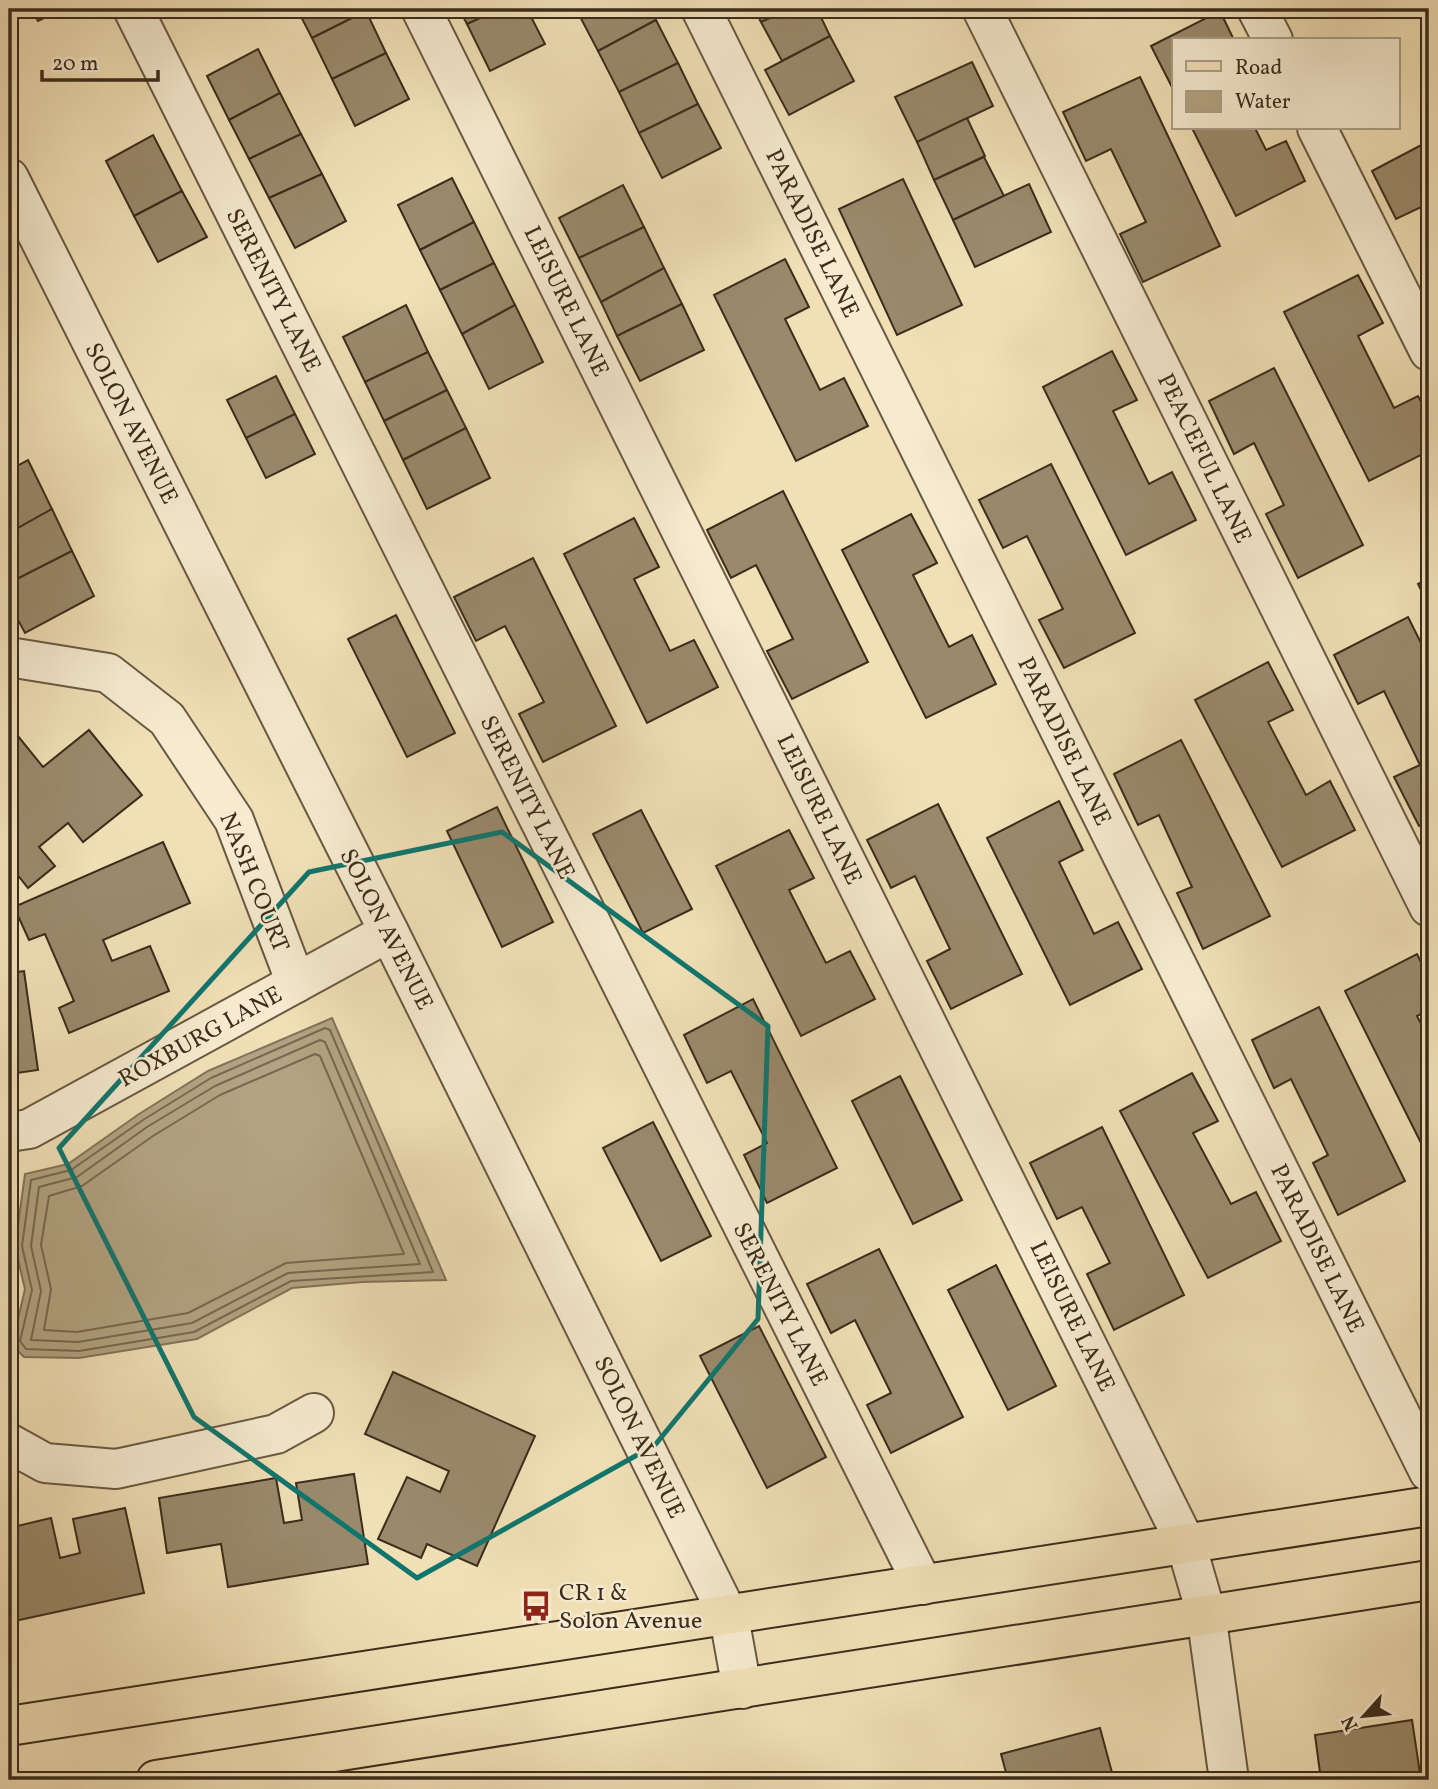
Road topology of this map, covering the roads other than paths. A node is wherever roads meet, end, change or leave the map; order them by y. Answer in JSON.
{"nodes":[{"id":1,"x":133,"y":9,"type":"edge"},
{"id":2,"x":421,"y":9,"type":"edge"},
{"id":3,"x":701,"y":9,"type":"edge"},
{"id":4,"x":982,"y":9,"type":"edge"},
{"id":5,"x":1257,"y":9,"type":"edge"},
{"id":6,"x":1272,"y":38,"type":"edge"},
{"id":7,"x":1318,"y":130,"type":"edge"},
{"id":8,"x":9,"y":178,"type":"edge"},
{"id":9,"x":20,"y":226,"type":"edge"},
{"id":10,"x":1429,"y":351,"type":"edge"},
{"id":11,"x":9,"y":657,"type":"edge"},
{"id":12,"x":1429,"y":907,"type":"edge"},
{"id":13,"x":389,"y":932,"type":"junction"},
{"id":14,"x":296,"y":983,"type":"junction"},
{"id":15,"x":9,"y":1132,"type":"edge"},
{"id":16,"x":314,"y":1413,"type":"dead end"},
{"id":17,"x":9,"y":1443,"type":"edge"},
{"id":18,"x":1429,"y":1472,"type":"edge"},
{"id":19,"x":1429,"y":1506,"type":"edge"},
{"id":20,"x":1186,"y":1544,"type":"junction"},
{"id":21,"x":1429,"y":1580,"type":"edge"},
{"id":22,"x":923,"y":1585,"type":"junction"},
{"id":23,"x":1206,"y":1613,"type":"junction"},
{"id":24,"x":729,"y":1617,"type":"junction"},
{"id":25,"x":742,"y":1689,"type":"junction"},
{"id":26,"x":9,"y":1726,"type":"edge"},
{"id":27,"x":156,"y":1780,"type":"edge"},
{"id":28,"x":1229,"y":1780,"type":"edge"}],
"edges":[{"from":1,"to":22,"type":"street","name":"SERENITY LANE"},
{"from":2,"to":20,"type":"street","name":"LEISURE LANE"},
{"from":3,"to":18,"type":"street","name":"PARADISE LANE"},
{"from":4,"to":12,"type":"street","name":"PEACEFUL LANE"},
{"from":5,"to":6,"type":"street"},
{"from":7,"to":10,"type":"street"},
{"from":8,"to":9,"type":"street","name":"SOLON AVENUE"},
{"from":9,"to":13,"type":"street","name":"SOLON AVENUE"},
{"from":11,"to":14,"type":"street","name":"NASH COURT"},
{"from":13,"to":14,"type":"street","name":"ROXBURG LANE"},
{"from":13,"to":24,"type":"street","name":"SOLON AVENUE"},
{"from":14,"to":15,"type":"street","name":"ROXBURG LANE"},
{"from":16,"to":17,"type":"street"},
{"from":19,"to":20,"type":"main road"},
{"from":20,"to":22,"type":"main road"},
{"from":20,"to":23,"type":"street","name":"LEISURE LANE"},
{"from":21,"to":23,"type":"main road"},
{"from":22,"to":24,"type":"main road"},
{"from":23,"to":25,"type":"main road"},
{"from":23,"to":28,"type":"street","name":"LEISURE LANE"},
{"from":24,"to":25,"type":"street","name":"SOLON AVENUE"},
{"from":24,"to":26,"type":"main road"},
{"from":25,"to":27,"type":"main road"}]}
